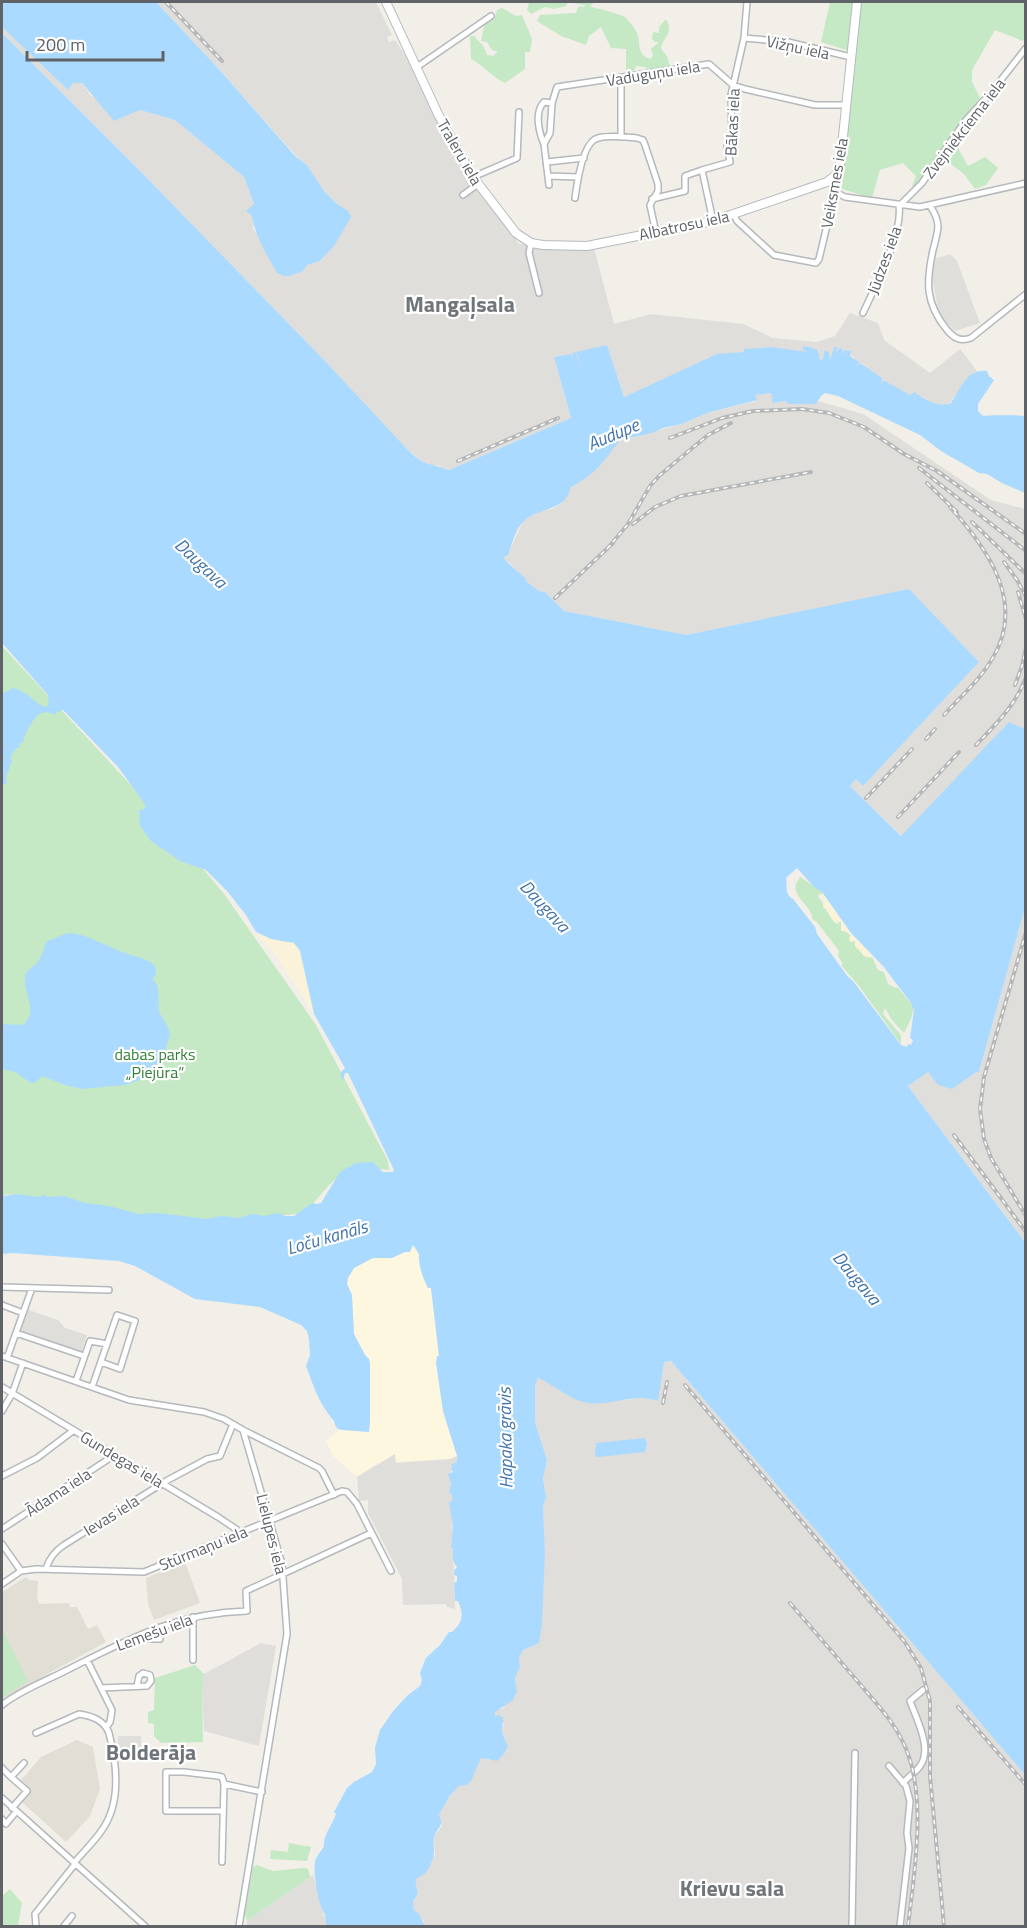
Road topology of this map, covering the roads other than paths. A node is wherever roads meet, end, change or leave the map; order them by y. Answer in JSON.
{"nodes":[{"id":1,"x":386,"y":2,"type":"edge"},
{"id":2,"x":747,"y":2,"type":"edge"},
{"id":3,"x":857,"y":2,"type":"edge"},
{"id":4,"x":491,"y":16,"type":"dead end"},
{"id":5,"x":744,"y":38,"type":"junction"},
{"id":6,"x":1026,"y":48,"type":"edge"},
{"id":7,"x":851,"y":57,"type":"junction"},
{"id":8,"x":417,"y":67,"type":"junction"},
{"id":9,"x":621,"y":78,"type":"junction"},
{"id":10,"x":733,"y":85,"type":"junction"},
{"id":11,"x":552,"y":103,"type":"junction"},
{"id":12,"x":847,"y":105,"type":"junction"},
{"id":13,"x":519,"y":112,"type":"dead end"},
{"id":14,"x":621,"y":137,"type":"junction"},
{"id":15,"x":544,"y":144,"type":"junction"},
{"id":16,"x":584,"y":158,"type":"junction"},
{"id":17,"x":547,"y":162,"type":"junction"},
{"id":18,"x":702,"y":170,"type":"junction"},
{"id":19,"x":548,"y":176,"type":"junction"},
{"id":20,"x":578,"y":177,"type":"junction"},
{"id":21,"x":832,"y":179,"type":"junction"},
{"id":22,"x":475,"y":181,"type":"junction"},
{"id":23,"x":1026,"y":183,"type":"edge"},
{"id":24,"x":549,"y":186,"type":"dead end"},
{"id":25,"x":835,"y":192,"type":"junction"},
{"id":26,"x":464,"y":195,"type":"dead end"},
{"id":27,"x":575,"y":198,"type":"dead end"},
{"id":28,"x":652,"y":199,"type":"junction"},
{"id":29,"x":899,"y":206,"type":"junction"},
{"id":30,"x":930,"y":206,"type":"junction"},
{"id":31,"x":734,"y":215,"type":"junction"},
{"id":32,"x":713,"y":221,"type":"junction"},
{"id":33,"x":656,"y":233,"type":"junction"},
{"id":34,"x":531,"y":243,"type":"junction"},
{"id":35,"x":539,"y":293,"type":"dead end"},
{"id":36,"x":1026,"y":294,"type":"edge"},
{"id":37,"x":863,"y":313,"type":"dead end"},
{"id":38,"x":2,"y":1287,"type":"edge"},
{"id":39,"x":32,"y":1288,"type":"junction"},
{"id":40,"x":109,"y":1290,"type":"dead end"},
{"id":41,"x":2,"y":1305,"type":"edge"},
{"id":42,"x":23,"y":1313,"type":"junction"},
{"id":43,"x":16,"y":1333,"type":"junction"},
{"id":44,"x":107,"y":1344,"type":"junction"},
{"id":45,"x":84,"y":1356,"type":"junction"},
{"id":46,"x":4,"y":1357,"type":"edge"},
{"id":47,"x":101,"y":1362,"type":"junction"},
{"id":48,"x":23,"y":1363,"type":"junction"},
{"id":49,"x":76,"y":1381,"type":"junction"},
{"id":50,"x":92,"y":1387,"type":"junction"},
{"id":51,"x":2,"y":1388,"type":"edge"},
{"id":52,"x":12,"y":1394,"type":"junction"},
{"id":53,"x":2,"y":1411,"type":"edge"},
{"id":54,"x":233,"y":1424,"type":"junction"},
{"id":55,"x":74,"y":1430,"type":"junction"},
{"id":56,"x":243,"y":1430,"type":"junction"},
{"id":57,"x":113,"y":1453,"type":"junction"},
{"id":58,"x":2,"y":1476,"type":"edge"},
{"id":59,"x":162,"y":1483,"type":"junction"},
{"id":60,"x":334,"y":1495,"type":"junction"},
{"id":61,"x":270,"y":1522,"type":"junction"},
{"id":62,"x":2,"y":1529,"type":"edge"},
{"id":63,"x":371,"y":1533,"type":"junction"},
{"id":64,"x":239,"y":1534,"type":"junction"},
{"id":65,"x":2,"y":1544,"type":"edge"},
{"id":66,"x":46,"y":1569,"type":"junction"},
{"id":67,"x":21,"y":1571,"type":"junction"},
{"id":68,"x":391,"y":1571,"type":"dead end"},
{"id":69,"x":283,"y":1574,"type":"junction"},
{"id":70,"x":2,"y":1584,"type":"edge"},
{"id":71,"x":193,"y":1617,"type":"junction"},
{"id":72,"x":160,"y":1627,"type":"junction"},
{"id":73,"x":129,"y":1640,"type":"junction"},
{"id":74,"x":87,"y":1660,"type":"junction"},
{"id":75,"x":193,"y":1660,"type":"dead end"},
{"id":76,"x":137,"y":1686,"type":"dead end"},
{"id":77,"x":101,"y":1688,"type":"junction"},
{"id":78,"x":923,"y":1690,"type":"dead end"},
{"id":79,"x":2,"y":1705,"type":"edge"},
{"id":80,"x":107,"y":1726,"type":"junction"},
{"id":81,"x":36,"y":1733,"type":"dead end"},
{"id":82,"x":855,"y":1753,"type":"dead end"},
{"id":83,"x":24,"y":1763,"type":"dead end"},
{"id":84,"x":889,"y":1766,"type":"dead end"},
{"id":85,"x":2,"y":1768,"type":"edge"},
{"id":86,"x":11,"y":1777,"type":"junction"},
{"id":87,"x":903,"y":1783,"type":"junction"},
{"id":88,"x":224,"y":1784,"type":"junction"},
{"id":89,"x":262,"y":1792,"type":"junction"},
{"id":90,"x":2,"y":1798,"type":"edge"},
{"id":91,"x":14,"y":1810,"type":"junction"},
{"id":92,"x":222,"y":1811,"type":"junction"},
{"id":93,"x":4,"y":1821,"type":"edge"},
{"id":94,"x":2,"y":1829,"type":"edge"},
{"id":95,"x":222,"y":1862,"type":"dead end"},
{"id":96,"x":74,"y":1864,"type":"junction"},
{"id":97,"x":72,"y":1916,"type":"dead end"},
{"id":98,"x":36,"y":1926,"type":"edge"},
{"id":99,"x":64,"y":1926,"type":"edge"},
{"id":100,"x":145,"y":1926,"type":"edge"},
{"id":101,"x":239,"y":1926,"type":"edge"},
{"id":102,"x":852,"y":1926,"type":"edge"},
{"id":103,"x":900,"y":1926,"type":"edge"}],
"edges":[{"from":1,"to":8,"type":"main road","name":"Traleru iela"},
{"from":2,"to":5,"type":"street","name":"Bākas iela"},
{"from":3,"to":7,"type":"main road","name":"Veiksmes iela"},
{"from":4,"to":8,"type":"street"},
{"from":5,"to":7,"type":"street","name":"Vižņu iela"},
{"from":5,"to":10,"type":"street","name":"Bākas iela"},
{"from":6,"to":29,"type":"street","name":"Zvejniekciema iela"},
{"from":7,"to":12,"type":"main road","name":"Veiksmes iela"},
{"from":8,"to":22,"type":"main road","name":"Traleru iela"},
{"from":9,"to":10,"type":"street","name":"Vaduguņu iela"},
{"from":9,"to":11,"type":"street","name":"Vaduguņu iela"},
{"from":9,"to":14,"type":"street"},
{"from":10,"to":12,"type":"street","name":"Vaduguņu iela"},
{"from":10,"to":18,"type":"street","name":"Bākas iela"},
{"from":11,"to":15,"type":"street"},
{"from":11,"to":15,"type":"street"},
{"from":12,"to":21,"type":"main road","name":"Veiksmes iela"},
{"from":13,"to":22,"type":"street"},
{"from":14,"to":16,"type":"street"},
{"from":14,"to":28,"type":"street"},
{"from":15,"to":17,"type":"street"},
{"from":16,"to":17,"type":"street"},
{"from":16,"to":20,"type":"street"},
{"from":17,"to":19,"type":"street"},
{"from":18,"to":28,"type":"street"},
{"from":18,"to":32,"type":"street","name":"Bākas iela"},
{"from":19,"to":20,"type":"street"},
{"from":19,"to":24,"type":"street"},
{"from":20,"to":27,"type":"street"},
{"from":21,"to":25,"type":"street","name":"Veiksmes iela"},
{"from":21,"to":31,"type":"main road","name":"Albatrosu iela"},
{"from":22,"to":26,"type":"street"},
{"from":22,"to":34,"type":"main road","name":"Traleru iela"},
{"from":23,"to":30,"type":"street"},
{"from":25,"to":29,"type":"street"},
{"from":25,"to":31,"type":"street","name":"Veiksmes iela"},
{"from":28,"to":33,"type":"street"},
{"from":29,"to":30,"type":"street"},
{"from":29,"to":37,"type":"street","name":"Jūdzes iela"},
{"from":30,"to":36,"type":"street"},
{"from":31,"to":32,"type":"main road","name":"Albatrosu iela"},
{"from":32,"to":33,"type":"main road","name":"Albatrosu iela"},
{"from":33,"to":34,"type":"main road","name":"Albatrosu iela"},
{"from":34,"to":35,"type":"street"},
{"from":38,"to":39,"type":"street"},
{"from":39,"to":40,"type":"street"},
{"from":39,"to":42,"type":"street"},
{"from":41,"to":42,"type":"street"},
{"from":42,"to":43,"type":"street"},
{"from":43,"to":45,"type":"street"},
{"from":43,"to":46,"type":"street"},
{"from":44,"to":45,"type":"street"},
{"from":44,"to":47,"type":"street"},
{"from":44,"to":47,"type":"street"},
{"from":45,"to":49,"type":"street"},
{"from":46,"to":48,"type":"street"},
{"from":47,"to":50,"type":"street"},
{"from":48,"to":49,"type":"street"},
{"from":48,"to":52,"type":"street"},
{"from":49,"to":50,"type":"street"},
{"from":50,"to":54,"type":"street"},
{"from":51,"to":52,"type":"street","name":"Gundegas iela"},
{"from":52,"to":53,"type":"street"},
{"from":52,"to":55,"type":"street","name":"Gundegas iela"},
{"from":54,"to":56,"type":"street"},
{"from":54,"to":59,"type":"street","name":"Ievas iela"},
{"from":55,"to":57,"type":"street","name":"Gundegas iela"},
{"from":55,"to":58,"type":"street"},
{"from":56,"to":60,"type":"street"},
{"from":56,"to":61,"type":"street","name":"Lielupes iela"},
{"from":57,"to":59,"type":"street","name":"Gundegas iela"},
{"from":57,"to":62,"type":"street","name":"Ādama iela"},
{"from":59,"to":64,"type":"street","name":"Gundegas iela"},
{"from":59,"to":66,"type":"street","name":"Ievas iela"},
{"from":60,"to":61,"type":"street","name":"Stūrmaņu iela"},
{"from":60,"to":63,"type":"street"},
{"from":61,"to":64,"type":"street","name":"Stūrmaņu iela"},
{"from":61,"to":69,"type":"street","name":"Lielupes iela"},
{"from":63,"to":68,"type":"street"},
{"from":63,"to":69,"type":"street","name":"Lemešu iela"},
{"from":64,"to":66,"type":"street","name":"Stūrmaņu iela"},
{"from":65,"to":67,"type":"street"},
{"from":66,"to":67,"type":"street","name":"Stūrmaņu iela"},
{"from":67,"to":70,"type":"street","name":"Stūrmaņu iela"},
{"from":69,"to":71,"type":"street","name":"Lemešu iela"},
{"from":69,"to":89,"type":"street","name":"Lielupes iela"},
{"from":71,"to":72,"type":"street","name":"Lemešu iela"},
{"from":71,"to":75,"type":"street"},
{"from":72,"to":73,"type":"street","name":"Lemešu iela"},
{"from":72,"to":73,"type":"street"},
{"from":73,"to":74,"type":"street","name":"Lemešu iela"},
{"from":74,"to":77,"type":"street"},
{"from":74,"to":79,"type":"street","name":"Lemešu iela"},
{"from":76,"to":77,"type":"street"},
{"from":77,"to":80,"type":"street"},
{"from":78,"to":87,"type":"street"},
{"from":80,"to":81,"type":"street"},
{"from":80,"to":96,"type":"street"},
{"from":82,"to":102,"type":"street"},
{"from":83,"to":86,"type":"street"},
{"from":84,"to":87,"type":"street"},
{"from":85,"to":86,"type":"street"},
{"from":86,"to":91,"type":"street"},
{"from":87,"to":103,"type":"street"},
{"from":88,"to":89,"type":"street"},
{"from":88,"to":92,"type":"street"},
{"from":88,"to":92,"type":"street"},
{"from":89,"to":101,"type":"street","name":"Lielupes iela"},
{"from":90,"to":91,"type":"street"},
{"from":91,"to":93,"type":"street"},
{"from":91,"to":96,"type":"street"},
{"from":92,"to":95,"type":"street"},
{"from":93,"to":94,"type":"street"},
{"from":96,"to":98,"type":"street"},
{"from":96,"to":100,"type":"street"},
{"from":97,"to":99,"type":"street"}]}
